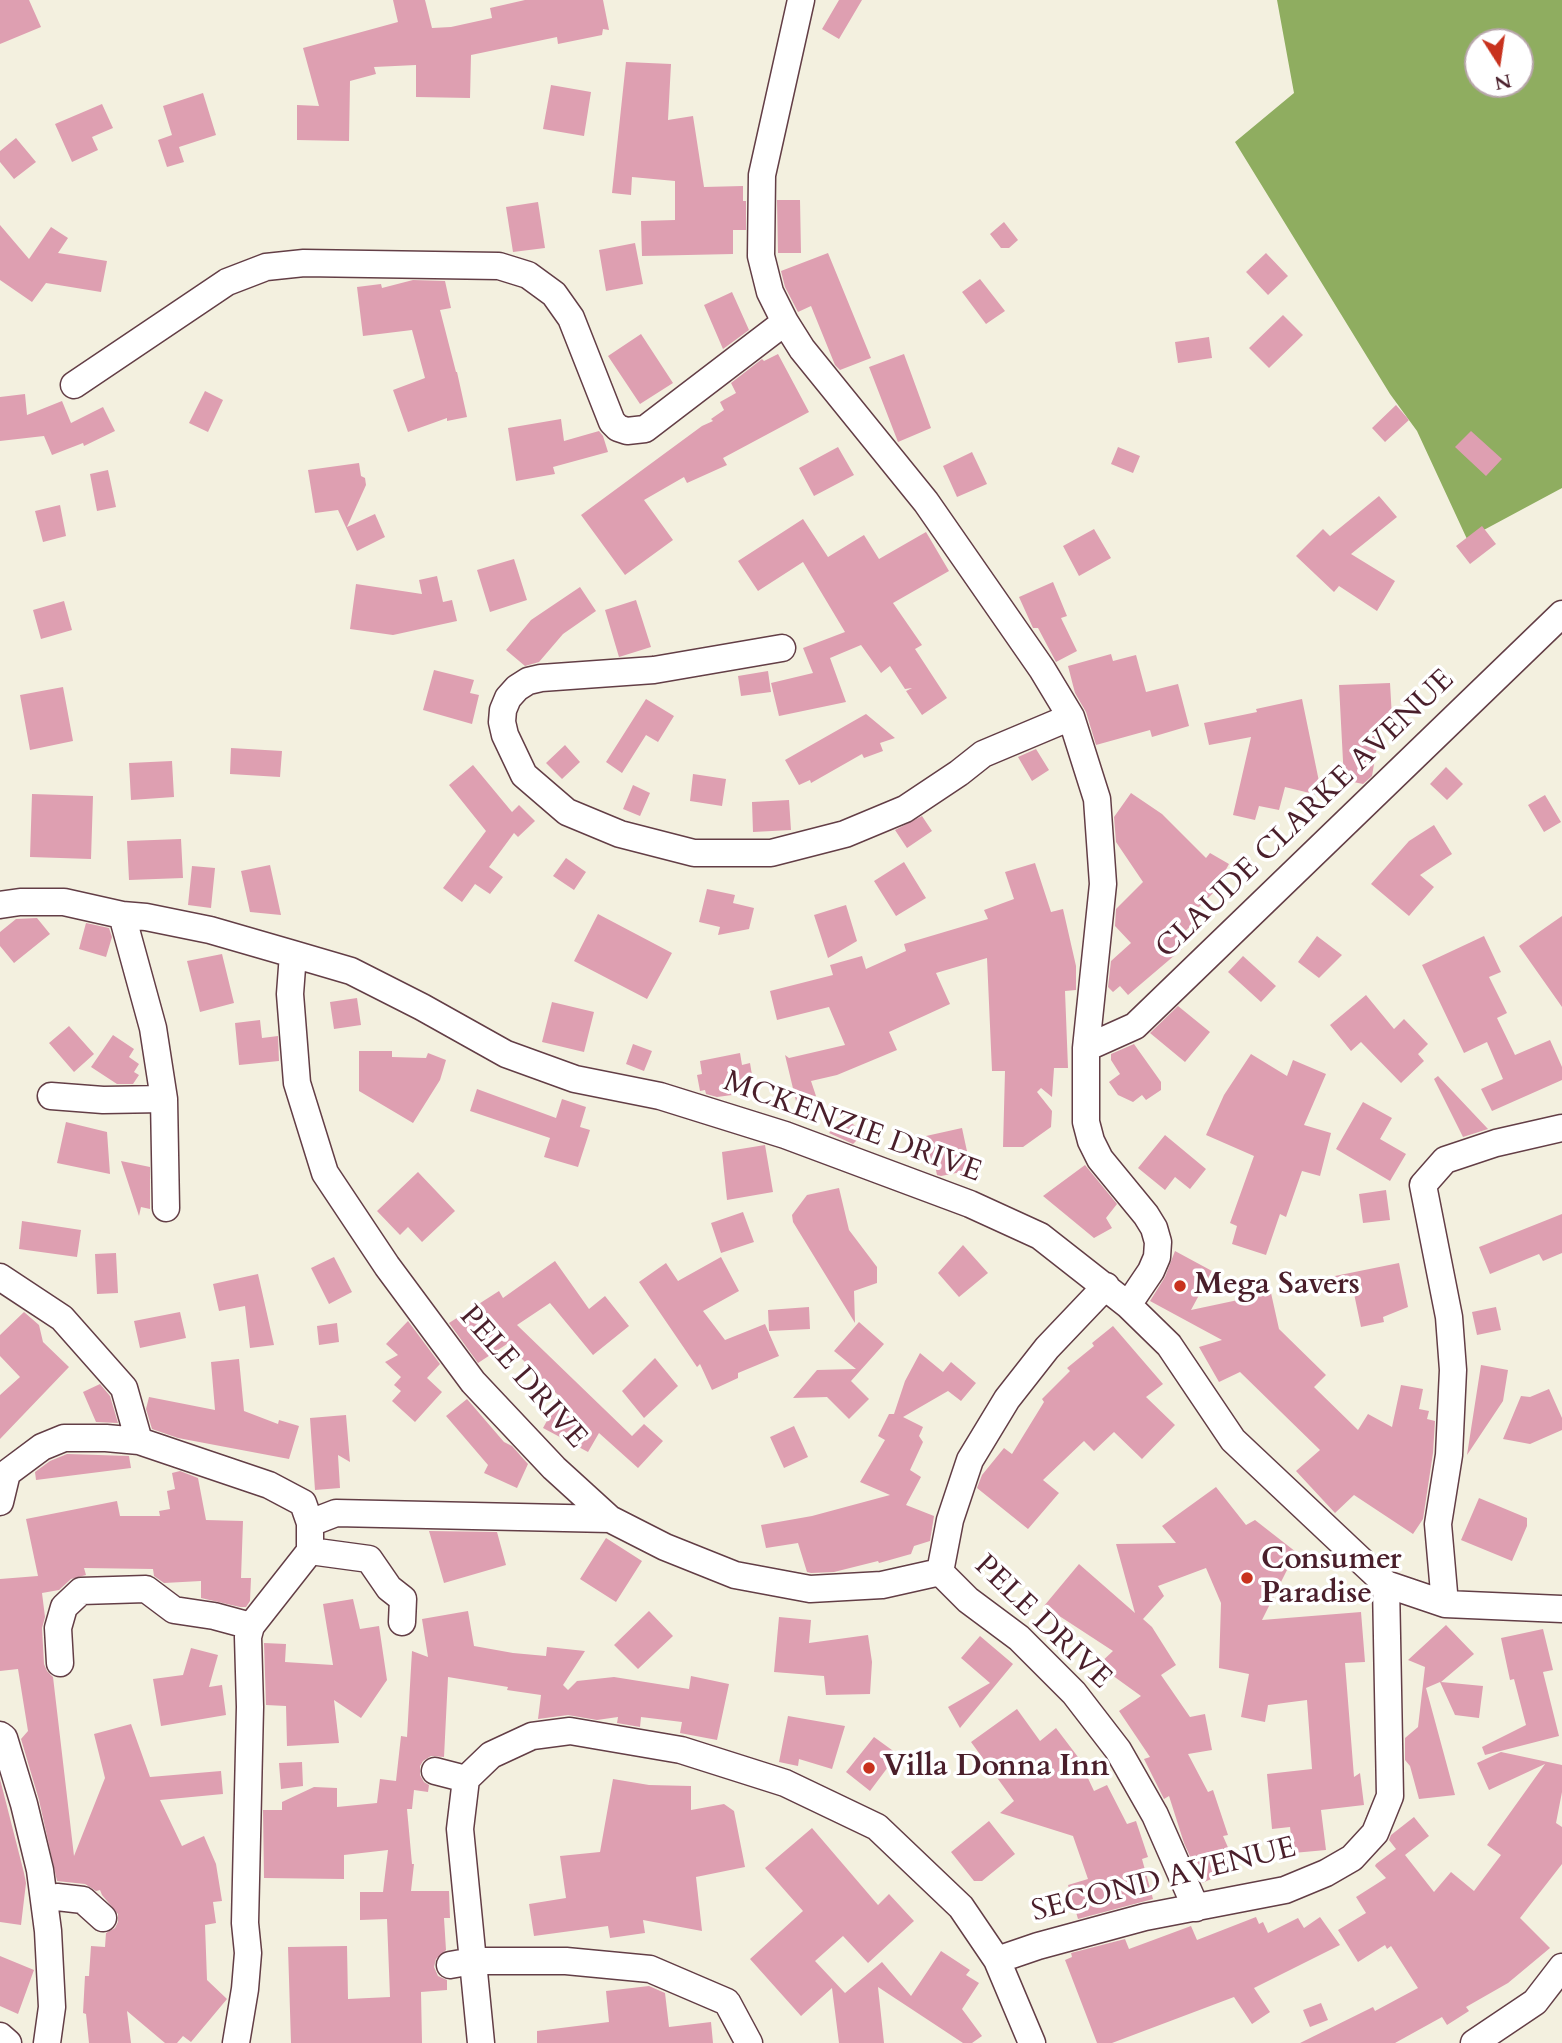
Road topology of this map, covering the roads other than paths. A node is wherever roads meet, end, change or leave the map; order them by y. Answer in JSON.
{"nodes":[{"id":1,"x":802,"y":0,"type":"edge"},
{"id":2,"x":785,"y":322,"type":"junction"},
{"id":3,"x":74,"y":384,"type":"dead end"},
{"id":4,"x":1562,"y":614,"type":"edge"},
{"id":5,"x":782,"y":648,"type":"dead end"},
{"id":6,"x":1071,"y":717,"type":"junction"},
{"id":7,"x":0,"y":905,"type":"edge"},
{"id":8,"x":122,"y":915,"type":"junction"},
{"id":9,"x":293,"y":954,"type":"junction"},
{"id":10,"x":1086,"y":1048,"type":"junction"},
{"id":11,"x":51,"y":1096,"type":"dead end"},
{"id":12,"x":164,"y":1099,"type":"junction"},
{"id":13,"x":1562,"y":1128,"type":"edge"},
{"id":14,"x":166,"y":1208,"type":"dead end"},
{"id":15,"x":0,"y":1277,"type":"edge"},
{"id":16,"x":1106,"y":1286,"type":"junction"},
{"id":17,"x":1128,"y":1305,"type":"junction"},
{"id":18,"x":139,"y":1441,"type":"junction"},
{"id":19,"x":0,"y":1502,"type":"edge"},
{"id":20,"x":610,"y":1519,"type":"junction"},
{"id":21,"x":310,"y":1523,"type":"junction"},
{"id":22,"x":310,"y":1550,"type":"junction"},
{"id":23,"x":940,"y":1572,"type":"junction"},
{"id":24,"x":1386,"y":1584,"type":"junction"},
{"id":25,"x":1445,"y":1604,"type":"junction"},
{"id":26,"x":1562,"y":1609,"type":"edge"},
{"id":27,"x":402,"y":1622,"type":"dead end"},
{"id":28,"x":251,"y":1626,"type":"junction"},
{"id":29,"x":60,"y":1662,"type":"dead end"},
{"id":30,"x":0,"y":1735,"type":"edge"},
{"id":31,"x":435,"y":1771,"type":"dead end"},
{"id":32,"x":466,"y":1779,"type":"junction"},
{"id":33,"x":44,"y":1899,"type":"junction"},
{"id":34,"x":1196,"y":1908,"type":"junction"},
{"id":35,"x":103,"y":1918,"type":"dead end"},
{"id":36,"x":997,"y":1960,"type":"junction"},
{"id":37,"x":461,"y":1963,"type":"junction"},
{"id":38,"x":1562,"y":1967,"type":"edge"},
{"id":39,"x":0,"y":2036,"type":"edge"},
{"id":40,"x":8,"y":2043,"type":"edge"},
{"id":41,"x":47,"y":2043,"type":"edge"},
{"id":42,"x":236,"y":2043,"type":"edge"},
{"id":43,"x":481,"y":2043,"type":"edge"},
{"id":44,"x":749,"y":2043,"type":"edge"},
{"id":45,"x":1032,"y":2043,"type":"edge"},
{"id":46,"x":1474,"y":2043,"type":"edge"}],
"edges":[{"from":1,"to":2,"type":"street"},
{"from":2,"to":3,"type":"street"},
{"from":2,"to":6,"type":"street"},
{"from":4,"to":10,"type":"street","name":"CLAUDE CLARKE AVENUE"},
{"from":5,"to":6,"type":"street"},
{"from":6,"to":10,"type":"street"},
{"from":7,"to":8,"type":"street","name":"MCKENZIE DRIVE"},
{"from":8,"to":9,"type":"street","name":"MCKENZIE DRIVE"},
{"from":8,"to":12,"type":"street"},
{"from":9,"to":16,"type":"street","name":"MCKENZIE DRIVE"},
{"from":9,"to":20,"type":"street","name":"PELE DRIVE"},
{"from":10,"to":17,"type":"street"},
{"from":11,"to":12,"type":"street"},
{"from":12,"to":14,"type":"street"},
{"from":13,"to":25,"type":"street"},
{"from":15,"to":18,"type":"street"},
{"from":16,"to":17,"type":"street","name":"MCKENZIE DRIVE"},
{"from":16,"to":23,"type":"street","name":"PELE DRIVE"},
{"from":17,"to":24,"type":"street","name":"MCKENZIE DRIVE"},
{"from":18,"to":19,"type":"street"},
{"from":18,"to":21,"type":"street"},
{"from":20,"to":21,"type":"street"},
{"from":20,"to":23,"type":"street","name":"PELE DRIVE"},
{"from":21,"to":22,"type":"street"},
{"from":22,"to":27,"type":"street"},
{"from":22,"to":28,"type":"street"},
{"from":23,"to":34,"type":"street","name":"PELE DRIVE"},
{"from":24,"to":25,"type":"street","name":"MCKENZIE DRIVE"},
{"from":24,"to":34,"type":"street","name":"SECOND AVENUE"},
{"from":25,"to":26,"type":"street","name":"MCKENZIE DRIVE"},
{"from":28,"to":29,"type":"street"},
{"from":28,"to":42,"type":"street"},
{"from":30,"to":33,"type":"street"},
{"from":31,"to":32,"type":"street"},
{"from":32,"to":36,"type":"street"},
{"from":32,"to":37,"type":"street"},
{"from":33,"to":35,"type":"street"},
{"from":33,"to":41,"type":"street"},
{"from":34,"to":36,"type":"street","name":"SECOND AVENUE"},
{"from":36,"to":45,"type":"street"},
{"from":37,"to":43,"type":"street"},
{"from":37,"to":44,"type":"street"},
{"from":38,"to":46,"type":"street"},
{"from":39,"to":40,"type":"street"}]}
